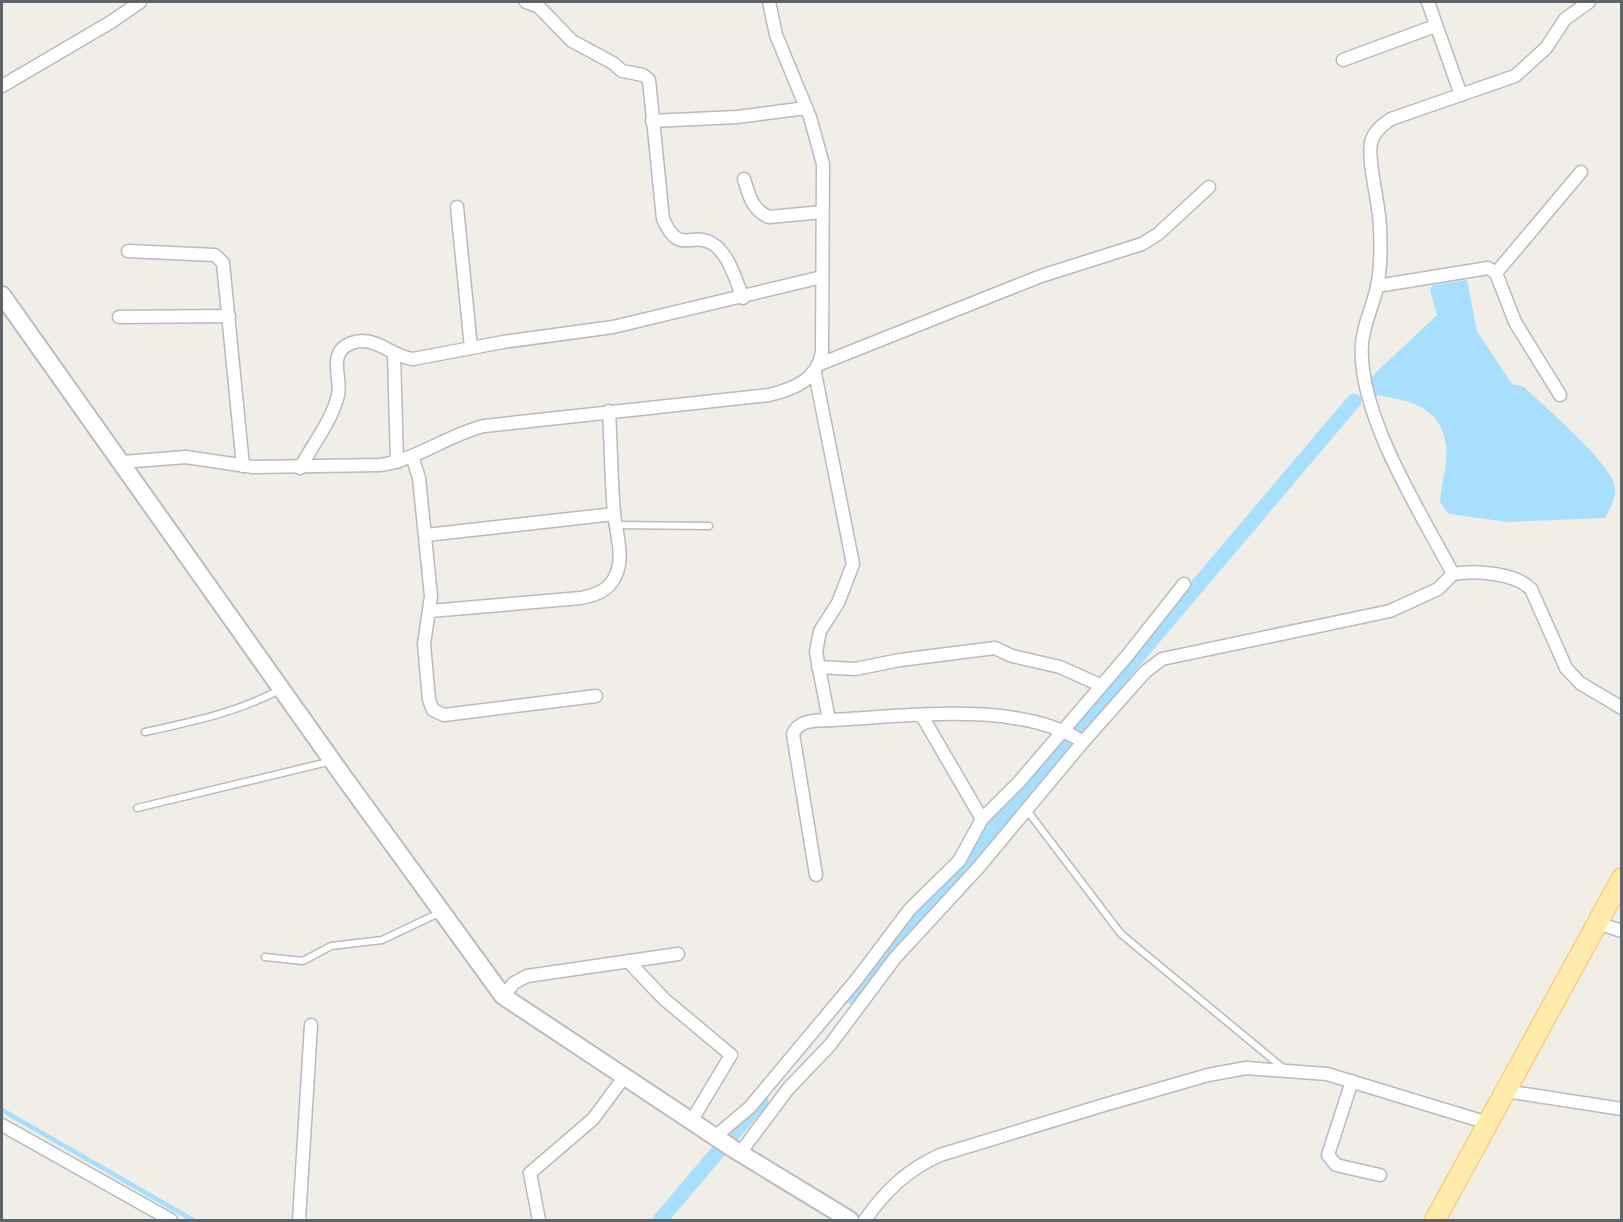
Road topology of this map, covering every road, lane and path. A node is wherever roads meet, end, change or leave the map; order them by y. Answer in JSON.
{"nodes":[{"id":1,"x":140,"y":2,"type":"edge"},
{"id":2,"x":526,"y":2,"type":"edge"},
{"id":3,"x":768,"y":2,"type":"edge"},
{"id":4,"x":1428,"y":2,"type":"edge"},
{"id":5,"x":1589,"y":2,"type":"edge"},
{"id":6,"x":539,"y":4,"type":"edge"},
{"id":7,"x":1435,"y":26,"type":"junction"},
{"id":8,"x":1343,"y":60,"type":"dead end"},
{"id":9,"x":2,"y":86,"type":"edge"},
{"id":10,"x":1461,"y":95,"type":"junction"},
{"id":11,"x":806,"y":108,"type":"junction"},
{"id":12,"x":652,"y":122,"type":"junction"},
{"id":13,"x":1581,"y":172,"type":"dead end"},
{"id":14,"x":744,"y":179,"type":"dead end"},
{"id":15,"x":1209,"y":187,"type":"dead end"},
{"id":16,"x":457,"y":207,"type":"dead end"},
{"id":17,"x":822,"y":212,"type":"junction"},
{"id":18,"x":128,"y":250,"type":"dead end"},
{"id":19,"x":1496,"y":273,"type":"junction"},
{"id":20,"x":822,"y":278,"type":"junction"},
{"id":21,"x":1377,"y":286,"type":"junction"},
{"id":22,"x":2,"y":295,"type":"edge"},
{"id":23,"x":743,"y":297,"type":"junction"},
{"id":24,"x":229,"y":316,"type":"junction"},
{"id":25,"x":119,"y":317,"type":"dead end"},
{"id":26,"x":471,"y":348,"type":"junction"},
{"id":27,"x":394,"y":354,"type":"junction"},
{"id":28,"x":817,"y":369,"type":"junction"},
{"id":29,"x":1560,"y":395,"type":"dead end"},
{"id":30,"x":609,"y":411,"type":"junction"},
{"id":31,"x":412,"y":456,"type":"junction"},
{"id":32,"x":122,"y":462,"type":"junction"},
{"id":33,"x":397,"y":462,"type":"junction"},
{"id":34,"x":243,"y":466,"type":"junction"},
{"id":35,"x":300,"y":468,"type":"junction"},
{"id":36,"x":615,"y":519,"type":"junction"},
{"id":37,"x":709,"y":526,"type":"dead end"},
{"id":38,"x":426,"y":536,"type":"junction"},
{"id":39,"x":1453,"y":574,"type":"junction"},
{"id":40,"x":1184,"y":584,"type":"dead end"},
{"id":41,"x":430,"y":611,"type":"junction"},
{"id":42,"x":819,"y":667,"type":"junction"},
{"id":43,"x":1100,"y":685,"type":"junction"},
{"id":44,"x":281,"y":688,"type":"junction"},
{"id":45,"x":596,"y":696,"type":"dead end"},
{"id":46,"x":1622,"y":708,"type":"edge"},
{"id":47,"x":922,"y":716,"type":"junction"},
{"id":48,"x":829,"y":720,"type":"junction"},
{"id":49,"x":145,"y":732,"type":"dead end"},
{"id":50,"x":1071,"y":736,"type":"junction"},
{"id":51,"x":332,"y":761,"type":"junction"},
{"id":52,"x":137,"y":808,"type":"dead end"},
{"id":53,"x":1026,"y":809,"type":"junction"},
{"id":54,"x":982,"y":819,"type":"junction"},
{"id":55,"x":816,"y":875,"type":"dead end"},
{"id":56,"x":1622,"y":878,"type":"edge"},
{"id":57,"x":441,"y":911,"type":"junction"},
{"id":58,"x":1597,"y":923,"type":"junction"},
{"id":59,"x":1622,"y":931,"type":"edge"},
{"id":60,"x":678,"y":954,"type":"dead end"},
{"id":61,"x":265,"y":957,"type":"dead end"},
{"id":62,"x":628,"y":961,"type":"junction"},
{"id":63,"x":503,"y":996,"type":"junction"},
{"id":64,"x":311,"y":1025,"type":"dead end"},
{"id":65,"x":1284,"y":1069,"type":"junction"},
{"id":66,"x":625,"y":1076,"type":"junction"},
{"id":67,"x":1352,"y":1081,"type":"junction"},
{"id":68,"x":1505,"y":1091,"type":"junction"},
{"id":69,"x":1622,"y":1109,"type":"edge"},
{"id":70,"x":693,"y":1120,"type":"junction"},
{"id":71,"x":1488,"y":1123,"type":"junction"},
{"id":72,"x":2,"y":1125,"type":"edge"},
{"id":73,"x":728,"y":1145,"type":"junction"},
{"id":74,"x":1380,"y":1175,"type":"dead end"},
{"id":75,"x":171,"y":1221,"type":"edge"},
{"id":76,"x":298,"y":1221,"type":"edge"},
{"id":77,"x":539,"y":1221,"type":"edge"},
{"id":78,"x":850,"y":1221,"type":"edge"},
{"id":79,"x":865,"y":1221,"type":"edge"},
{"id":80,"x":1435,"y":1221,"type":"edge"}],
"edges":[{"from":1,"to":9,"type":"street"},
{"from":2,"to":6,"type":"street"},
{"from":3,"to":11,"type":"street"},
{"from":4,"to":7,"type":"street"},
{"from":5,"to":10,"type":"street"},
{"from":6,"to":12,"type":"street"},
{"from":7,"to":8,"type":"street"},
{"from":7,"to":10,"type":"street"},
{"from":10,"to":21,"type":"street"},
{"from":11,"to":12,"type":"street"},
{"from":11,"to":17,"type":"street"},
{"from":12,"to":23,"type":"street"},
{"from":13,"to":19,"type":"street"},
{"from":14,"to":17,"type":"street"},
{"from":15,"to":28,"type":"street"},
{"from":16,"to":26,"type":"street"},
{"from":17,"to":20,"type":"street"},
{"from":18,"to":24,"type":"street"},
{"from":19,"to":21,"type":"street"},
{"from":19,"to":29,"type":"street"},
{"from":20,"to":23,"type":"street"},
{"from":20,"to":28,"type":"street"},
{"from":21,"to":39,"type":"street"},
{"from":22,"to":32,"type":"street"},
{"from":23,"to":26,"type":"street"},
{"from":24,"to":25,"type":"street"},
{"from":24,"to":34,"type":"street"},
{"from":26,"to":27,"type":"street"},
{"from":27,"to":33,"type":"street"},
{"from":27,"to":35,"type":"street"},
{"from":28,"to":30,"type":"street"},
{"from":28,"to":42,"type":"street"},
{"from":30,"to":31,"type":"street"},
{"from":30,"to":36,"type":"street"},
{"from":31,"to":33,"type":"street"},
{"from":31,"to":38,"type":"street"},
{"from":32,"to":34,"type":"street"},
{"from":32,"to":44,"type":"street"},
{"from":33,"to":35,"type":"street"},
{"from":34,"to":35,"type":"street"},
{"from":36,"to":37,"type":"lane"},
{"from":36,"to":38,"type":"street"},
{"from":36,"to":41,"type":"street"},
{"from":38,"to":41,"type":"street"},
{"from":39,"to":46,"type":"street"},
{"from":39,"to":50,"type":"street"},
{"from":40,"to":43,"type":"street"},
{"from":41,"to":45,"type":"street"},
{"from":42,"to":43,"type":"street"},
{"from":42,"to":48,"type":"street"},
{"from":43,"to":50,"type":"street"},
{"from":44,"to":49,"type":"lane"},
{"from":44,"to":51,"type":"street"},
{"from":47,"to":48,"type":"street"},
{"from":47,"to":50,"type":"street"},
{"from":47,"to":54,"type":"street"},
{"from":48,"to":55,"type":"street"},
{"from":50,"to":53,"type":"street"},
{"from":50,"to":54,"type":"street"},
{"from":51,"to":52,"type":"lane"},
{"from":51,"to":57,"type":"street"},
{"from":53,"to":65,"type":"lane"},
{"from":53,"to":73,"type":"street"},
{"from":54,"to":73,"type":"street"},
{"from":56,"to":58,"type":"main road"},
{"from":57,"to":61,"type":"lane"},
{"from":57,"to":63,"type":"street"},
{"from":58,"to":59,"type":"street"},
{"from":58,"to":68,"type":"main road"},
{"from":60,"to":62,"type":"street"},
{"from":62,"to":63,"type":"street"},
{"from":62,"to":70,"type":"street"},
{"from":63,"to":66,"type":"street"},
{"from":64,"to":76,"type":"street"},
{"from":65,"to":67,"type":"street"},
{"from":65,"to":79,"type":"street"},
{"from":66,"to":70,"type":"street"},
{"from":66,"to":77,"type":"street"},
{"from":67,"to":71,"type":"street"},
{"from":67,"to":74,"type":"street"},
{"from":68,"to":69,"type":"street"},
{"from":68,"to":71,"type":"main road"},
{"from":70,"to":73,"type":"street"},
{"from":71,"to":80,"type":"main road"},
{"from":72,"to":75,"type":"street"},
{"from":73,"to":78,"type":"street"}]}
